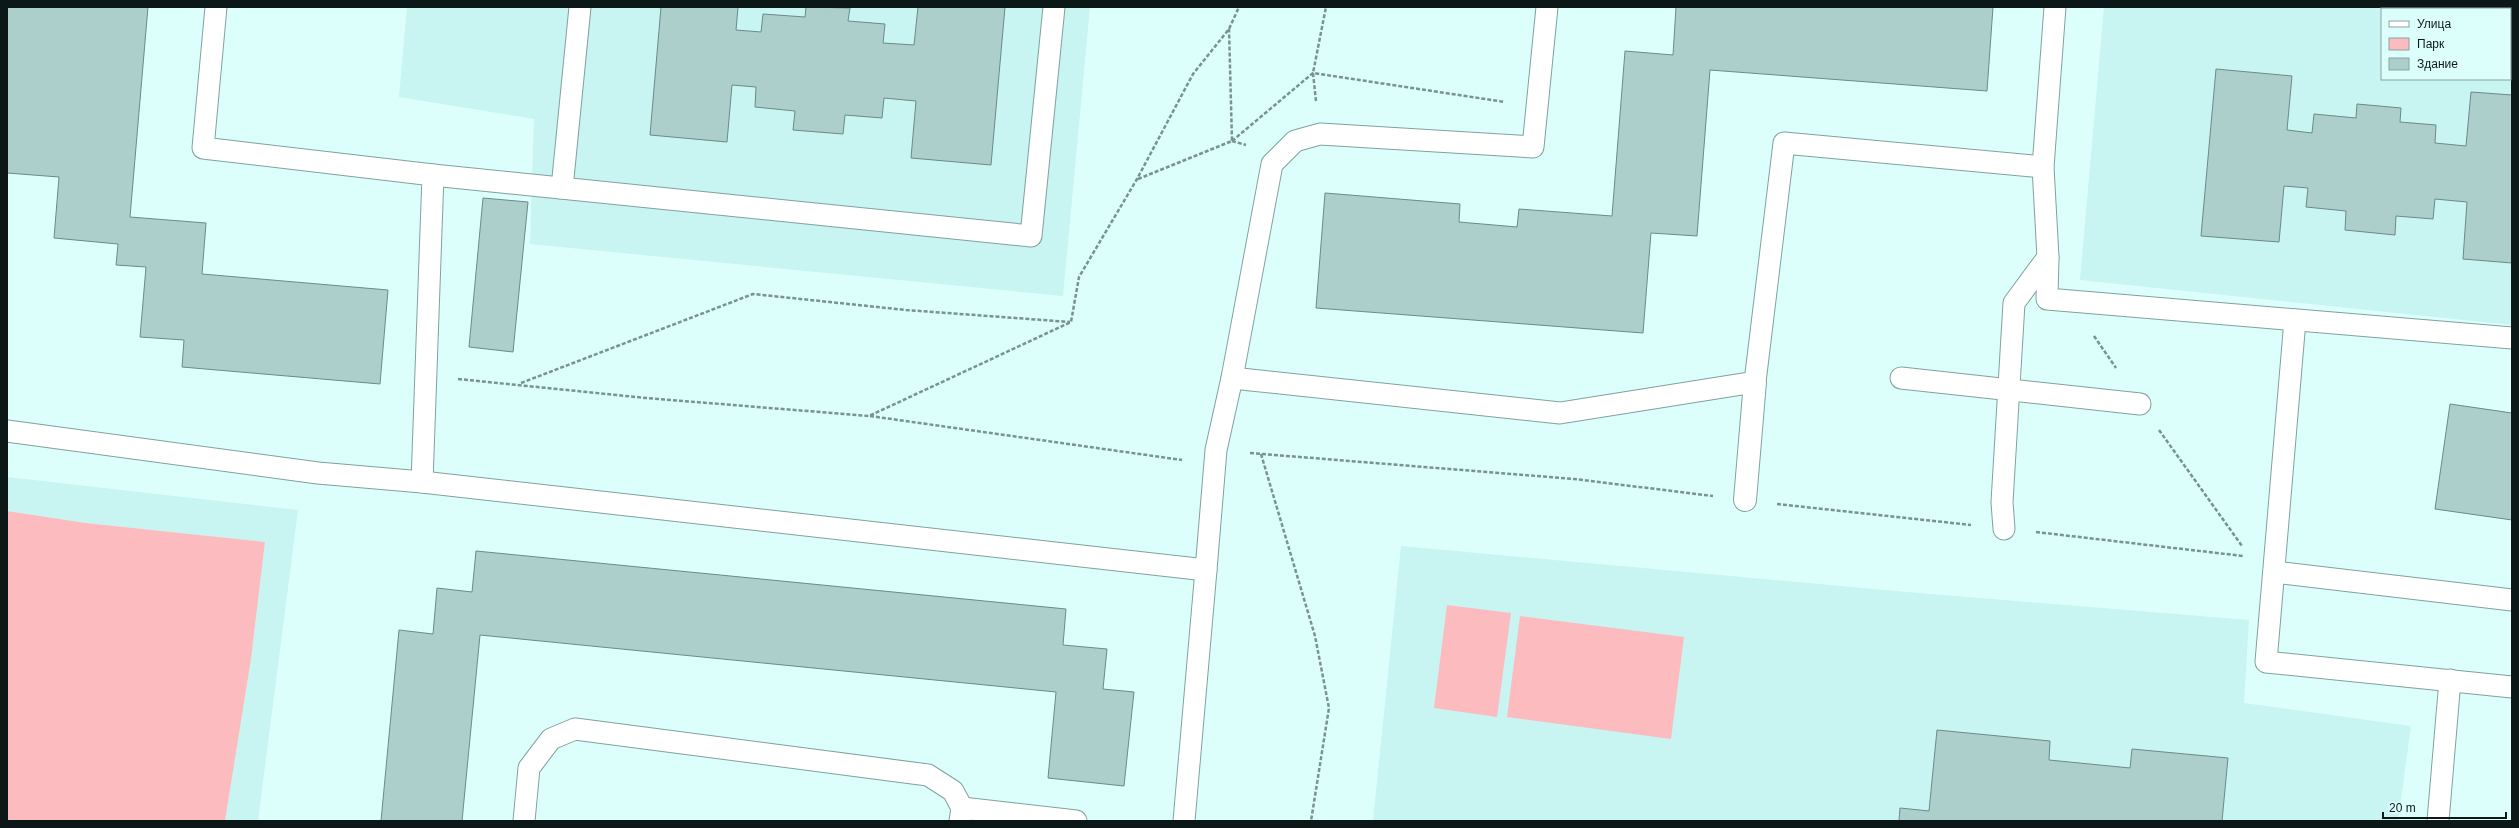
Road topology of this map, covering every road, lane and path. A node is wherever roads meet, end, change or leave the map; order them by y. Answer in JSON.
{"nodes":[{"id":1,"x":216,"y":7,"type":"edge"},
{"id":2,"x":580,"y":7,"type":"edge"},
{"id":3,"x":1054,"y":7,"type":"edge"},
{"id":4,"x":1239,"y":7,"type":"edge"},
{"id":5,"x":1326,"y":7,"type":"edge"},
{"id":6,"x":1547,"y":7,"type":"edge"},
{"id":7,"x":2055,"y":7,"type":"edge"},
{"id":8,"x":1230,"y":29,"type":"junction"},
{"id":9,"x":1313,"y":73,"type":"junction"},
{"id":10,"x":1537,"y":104,"type":"junction"},
{"id":11,"x":1320,"y":134,"type":"junction"},
{"id":12,"x":1232,"y":141,"type":"junction"},
{"id":13,"x":2043,"y":167,"type":"junction"},
{"id":14,"x":433,"y":175,"type":"junction"},
{"id":15,"x":1137,"y":179,"type":"junction"},
{"id":16,"x":562,"y":188,"type":"junction"},
{"id":17,"x":2048,"y":257,"type":"junction"},
{"id":18,"x":2295,"y":320,"type":"junction"},
{"id":19,"x":1071,"y":322,"type":"junction"},
{"id":20,"x":2512,"y":338,"type":"edge"},
{"id":21,"x":426,"y":376,"type":"junction"},
{"id":22,"x":1232,"y":378,"type":"junction"},
{"id":23,"x":1901,"y":378,"type":"dead end"},
{"id":24,"x":1755,"y":382,"type":"junction"},
{"id":25,"x":520,"y":384,"type":"junction"},
{"id":26,"x":2009,"y":390,"type":"junction"},
{"id":27,"x":2140,"y":404,"type":"dead end"},
{"id":28,"x":869,"y":416,"type":"junction"},
{"id":29,"x":7,"y":431,"type":"edge"},
{"id":30,"x":1261,"y":454,"type":"dead end"},
{"id":31,"x":1216,"y":464,"type":"junction"},
{"id":32,"x":422,"y":482,"type":"junction"},
{"id":33,"x":1745,"y":500,"type":"dead end"},
{"id":34,"x":2004,"y":528,"type":"dead end"},
{"id":35,"x":1206,"y":570,"type":"junction"},
{"id":36,"x":2274,"y":572,"type":"junction"},
{"id":37,"x":2512,"y":600,"type":"edge"},
{"id":38,"x":2450,"y":680,"type":"junction"},
{"id":39,"x":2512,"y":686,"type":"edge"},
{"id":40,"x":961,"y":815,"type":"edge"},
{"id":41,"x":524,"y":821,"type":"edge"},
{"id":42,"x":1076,"y":821,"type":"edge"},
{"id":43,"x":1184,"y":821,"type":"edge"},
{"id":44,"x":1311,"y":821,"type":"edge"},
{"id":45,"x":2438,"y":821,"type":"edge"}],
"edges":[{"from":1,"to":14,"type":"lane"},
{"from":2,"to":16,"type":"lane"},
{"from":3,"to":16,"type":"lane"},
{"from":4,"to":8,"type":"path"},
{"from":5,"to":9,"type":"path"},
{"from":6,"to":10,"type":"lane"},
{"from":7,"to":13,"type":"lane"},
{"from":8,"to":12,"type":"path"},
{"from":8,"to":15,"type":"path"},
{"from":9,"to":10,"type":"path"},
{"from":9,"to":11,"type":"path"},
{"from":9,"to":12,"type":"path"},
{"from":10,"to":11,"type":"lane"},
{"from":11,"to":22,"type":"lane"},
{"from":12,"to":15,"type":"path"},
{"from":13,"to":17,"type":"lane"},
{"from":13,"to":24,"type":"lane"},
{"from":14,"to":16,"type":"lane"},
{"from":14,"to":21,"type":"lane"},
{"from":15,"to":19,"type":"path"},
{"from":17,"to":18,"type":"lane"},
{"from":17,"to":26,"type":"lane"},
{"from":18,"to":20,"type":"lane"},
{"from":18,"to":36,"type":"lane"},
{"from":19,"to":25,"type":"path"},
{"from":19,"to":28,"type":"path"},
{"from":21,"to":25,"type":"path"},
{"from":21,"to":32,"type":"lane"},
{"from":22,"to":24,"type":"lane"},
{"from":22,"to":31,"type":"lane"},
{"from":23,"to":26,"type":"lane"},
{"from":24,"to":33,"type":"street"},
{"from":25,"to":28,"type":"path"},
{"from":26,"to":27,"type":"lane"},
{"from":26,"to":34,"type":"lane"},
{"from":28,"to":31,"type":"path"},
{"from":29,"to":32,"type":"lane"},
{"from":30,"to":44,"type":"path"},
{"from":31,"to":35,"type":"lane"},
{"from":32,"to":35,"type":"lane"},
{"from":35,"to":43,"type":"lane"},
{"from":36,"to":37,"type":"lane"},
{"from":36,"to":38,"type":"lane"},
{"from":38,"to":39,"type":"lane"},
{"from":38,"to":45,"type":"lane"},
{"from":40,"to":41,"type":"lane"},
{"from":40,"to":42,"type":"lane"}]}
